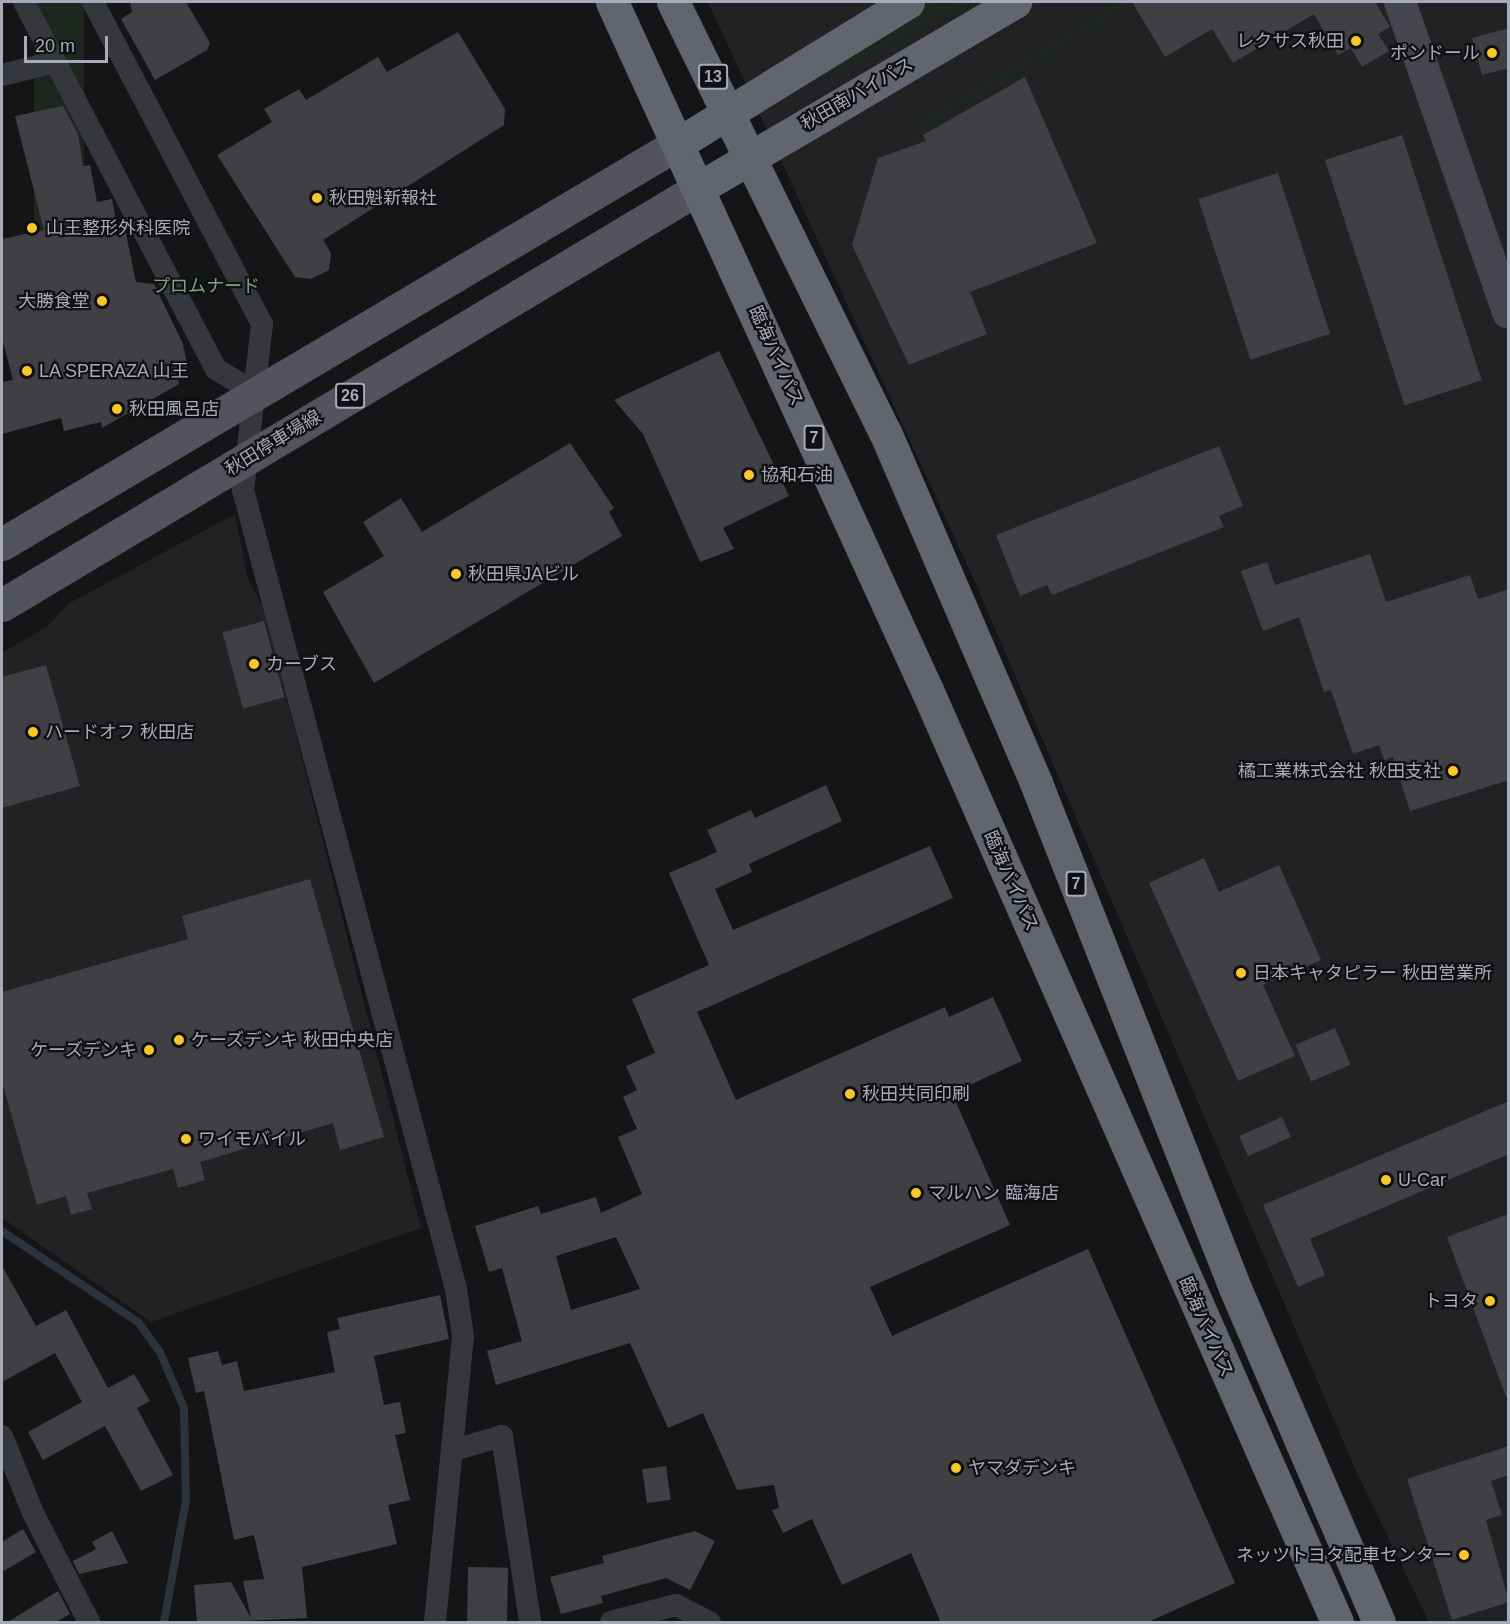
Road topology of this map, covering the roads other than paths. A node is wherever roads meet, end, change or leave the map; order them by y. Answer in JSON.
{"nodes":[{"id":1,"x":24,"y":2,"type":"edge"},
{"id":2,"x":93,"y":2,"type":"edge"},
{"id":3,"x":612,"y":2,"type":"edge"},
{"id":4,"x":673,"y":2,"type":"edge"},
{"id":5,"x":908,"y":2,"type":"edge"},
{"id":6,"x":1015,"y":2,"type":"edge"},
{"id":7,"x":1407,"y":3,"type":"edge"},
{"id":8,"x":55,"y":62,"type":"junction"},
{"id":9,"x":2,"y":75,"type":"edge"},
{"id":10,"x":729,"y":108,"type":"junction"},
{"id":11,"x":679,"y":143,"type":"junction"},
{"id":12,"x":752,"y":154,"type":"junction"},
{"id":13,"x":699,"y":188,"type":"junction"},
{"id":14,"x":1509,"y":313,"type":"edge"},
{"id":15,"x":252,"y":391,"type":"junction"},
{"id":16,"x":242,"y":461,"type":"junction"},
{"id":17,"x":2,"y":544,"type":"edge"},
{"id":18,"x":2,"y":605,"type":"edge"},
{"id":19,"x":2,"y":1436,"type":"edge"},
{"id":20,"x":454,"y":1450,"type":"junction"},
{"id":21,"x":89,"y":1623,"type":"edge"},
{"id":22,"x":435,"y":1623,"type":"edge"},
{"id":23,"x":530,"y":1623,"type":"edge"},
{"id":24,"x":611,"y":1623,"type":"edge"},
{"id":25,"x":710,"y":1623,"type":"edge"},
{"id":26,"x":1337,"y":1623,"type":"edge"},
{"id":27,"x":1379,"y":1623,"type":"edge"}],
"edges":[{"from":1,"to":8,"type":"street"},
{"from":2,"to":15,"type":"street"},
{"from":3,"to":11,"type":"highway","name":"臨海バイパス"},
{"from":4,"to":10,"type":"highway","number":"13"},
{"from":5,"to":10,"type":"highway"},
{"from":6,"to":12,"type":"highway","name":"秋田南バイパス"},
{"from":7,"to":14,"type":"street"},
{"from":8,"to":9,"type":"street"},
{"from":8,"to":15,"type":"street"},
{"from":10,"to":11,"type":"highway"},
{"from":10,"to":12,"type":"highway","number":"13"},
{"from":11,"to":13,"type":"highway","name":"臨海バイパス"},
{"from":11,"to":15,"type":"main road"},
{"from":12,"to":13,"type":"highway","name":"秋田南バイパス"},
{"from":12,"to":27,"type":"highway","number":"7"},
{"from":13,"to":16,"type":"main road","name":"秋田停車場線","number":"26"},
{"from":13,"to":26,"type":"highway","name":"臨海バイパス","number":"7"},
{"from":15,"to":16,"type":"street"},
{"from":15,"to":17,"type":"main road"},
{"from":16,"to":18,"type":"main road","name":"秋田停車場線","number":"26"},
{"from":16,"to":20,"type":"street"},
{"from":19,"to":21,"type":"street"},
{"from":20,"to":22,"type":"street"},
{"from":20,"to":23,"type":"street"},
{"from":24,"to":25,"type":"street"}]}
